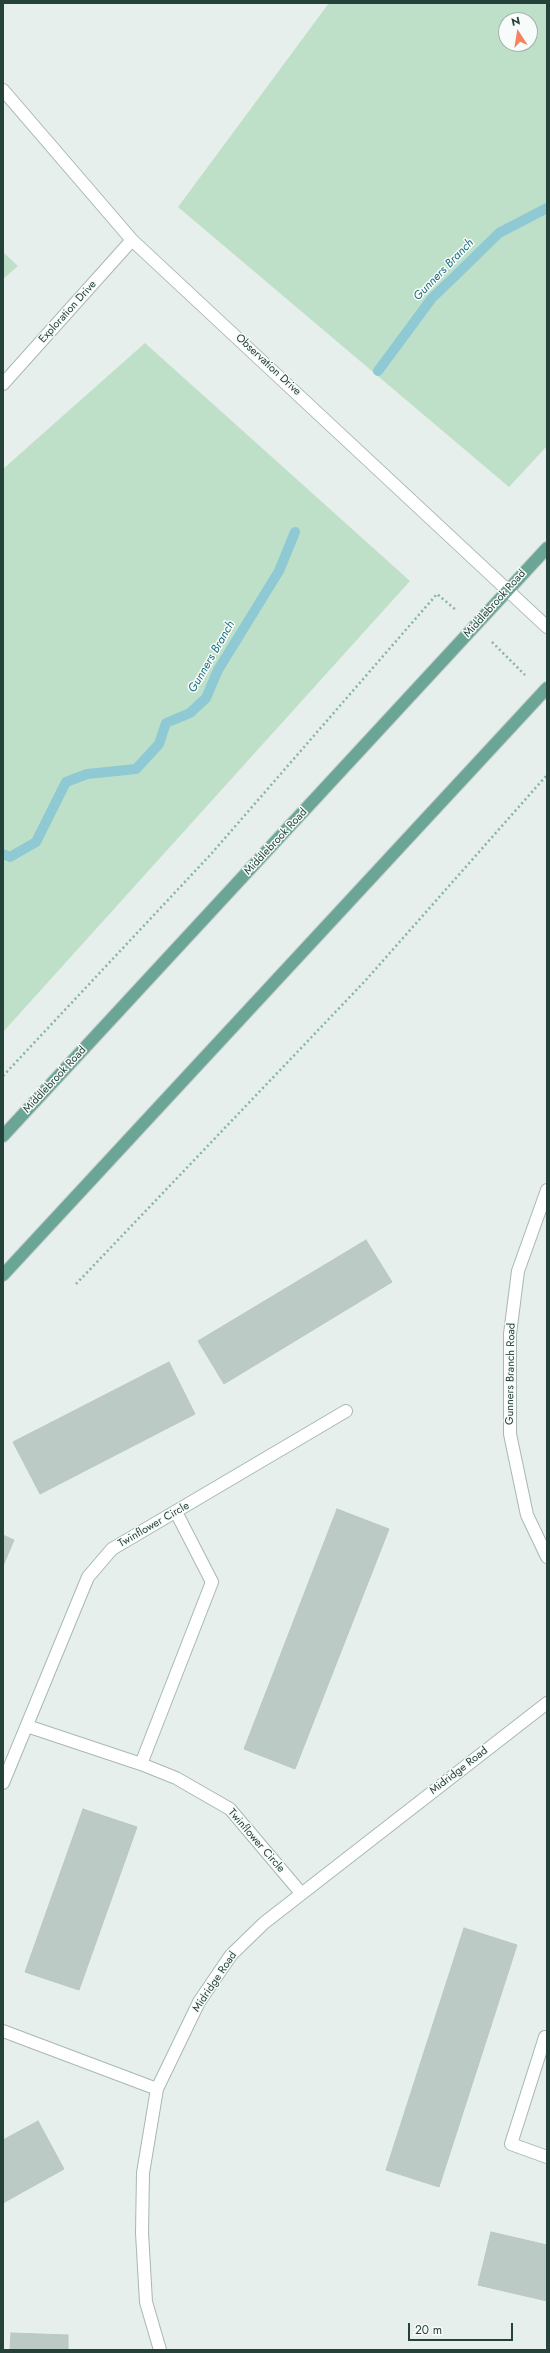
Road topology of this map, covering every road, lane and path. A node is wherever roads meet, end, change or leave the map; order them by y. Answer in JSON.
{"nodes":[{"id":1,"x":3,"y":90,"type":"edge"},
{"id":2,"x":132,"y":240,"type":"junction"},
{"id":3,"x":3,"y":384,"type":"edge"},
{"id":4,"x":547,"y":548,"type":"edge"},
{"id":5,"x":508,"y":591,"type":"junction"},
{"id":6,"x":476,"y":626,"type":"junction"},
{"id":7,"x":547,"y":627,"type":"edge"},
{"id":8,"x":545,"y":691,"type":"edge"},
{"id":9,"x":547,"y":775,"type":"edge"},
{"id":10,"x":3,"y":1076,"type":"edge"},
{"id":11,"x":3,"y":1136,"type":"edge"},
{"id":12,"x":547,"y":1190,"type":"edge"},
{"id":13,"x":3,"y":1275,"type":"edge"},
{"id":14,"x":76,"y":1284,"type":"dead end"},
{"id":15,"x":346,"y":1411,"type":"dead end"},
{"id":16,"x":176,"y":1512,"type":"junction"},
{"id":17,"x":547,"y":1557,"type":"edge"},
{"id":18,"x":547,"y":1703,"type":"edge"},
{"id":19,"x":27,"y":1726,"type":"junction"},
{"id":20,"x":141,"y":1764,"type":"junction"},
{"id":21,"x":3,"y":1783,"type":"edge"},
{"id":22,"x":301,"y":1893,"type":"junction"},
{"id":23,"x":3,"y":2031,"type":"edge"},
{"id":24,"x":547,"y":2038,"type":"edge"},
{"id":25,"x":157,"y":2089,"type":"junction"},
{"id":26,"x":547,"y":2157,"type":"edge"},
{"id":27,"x":160,"y":2350,"type":"edge"}],
"edges":[{"from":1,"to":2,"type":"street","name":"Observation Drive"},
{"from":2,"to":3,"type":"street","name":"Exploration Drive"},
{"from":2,"to":5,"type":"street","name":"Observation Drive"},
{"from":4,"to":5,"type":"main road","name":"Middlebrook Road"},
{"from":5,"to":6,"type":"main road","name":"Middlebrook Road"},
{"from":5,"to":7,"type":"street","name":"Observation Drive"},
{"from":6,"to":8,"type":"path"},
{"from":6,"to":10,"type":"path"},
{"from":6,"to":11,"type":"main road","name":"Middlebrook Road"},
{"from":8,"to":13,"type":"main road"},
{"from":9,"to":14,"type":"path"},
{"from":12,"to":17,"type":"street","name":"Gunners Branch Road"},
{"from":15,"to":16,"type":"street","name":"Twinflower Circle"},
{"from":16,"to":19,"type":"street","name":"Twinflower Circle"},
{"from":16,"to":20,"type":"street"},
{"from":18,"to":22,"type":"street","name":"Midridge Road"},
{"from":19,"to":20,"type":"street","name":"Twinflower Circle"},
{"from":19,"to":21,"type":"street","name":"Twinflower Circle"},
{"from":20,"to":22,"type":"street","name":"Twinflower Circle"},
{"from":22,"to":25,"type":"street","name":"Midridge Road"},
{"from":23,"to":25,"type":"street"},
{"from":24,"to":26,"type":"street"},
{"from":25,"to":27,"type":"street","name":"Midridge Road"}]}
